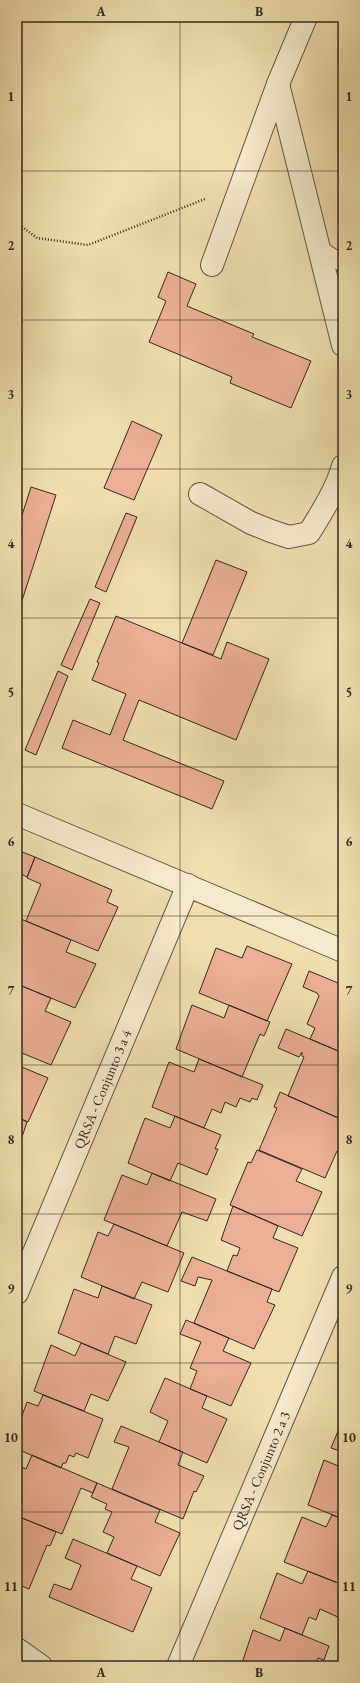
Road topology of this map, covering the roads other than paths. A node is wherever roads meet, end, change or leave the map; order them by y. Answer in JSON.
{"nodes":[{"id":1,"x":306,"y":17,"type":"edge"},
{"id":2,"x":278,"y":84,"type":"junction"},
{"id":3,"x":319,"y":248,"type":"junction"},
{"id":4,"x":343,"y":264,"type":"edge"},
{"id":5,"x":212,"y":265,"type":"dead end"},
{"id":6,"x":343,"y":345,"type":"edge"},
{"id":7,"x":343,"y":466,"type":"edge"},
{"id":8,"x":200,"y":494,"type":"dead end"},
{"id":9,"x":17,"y":814,"type":"edge"},
{"id":10,"x":188,"y":885,"type":"junction"},
{"id":11,"x":343,"y":951,"type":"edge"},
{"id":12,"x":343,"y":1276,"type":"edge"},
{"id":13,"x":17,"y":1293,"type":"edge"},
{"id":14,"x":17,"y":1649,"type":"edge"},
{"id":15,"x":41,"y":1666,"type":"edge"},
{"id":16,"x":178,"y":1666,"type":"edge"}],
"edges":[{"from":1,"to":2,"type":"street"},
{"from":2,"to":3,"type":"street"},
{"from":2,"to":5,"type":"street"},
{"from":3,"to":4,"type":"lane"},
{"from":3,"to":6,"type":"street"},
{"from":7,"to":8,"type":"street"},
{"from":9,"to":10,"type":"street"},
{"from":10,"to":11,"type":"street"},
{"from":10,"to":13,"type":"street","name":"QRSA - Conjunto 3 a 4"},
{"from":12,"to":16,"type":"street","name":"QRSA - Conjunto 2 a 3"},
{"from":14,"to":15,"type":"street"}]}
